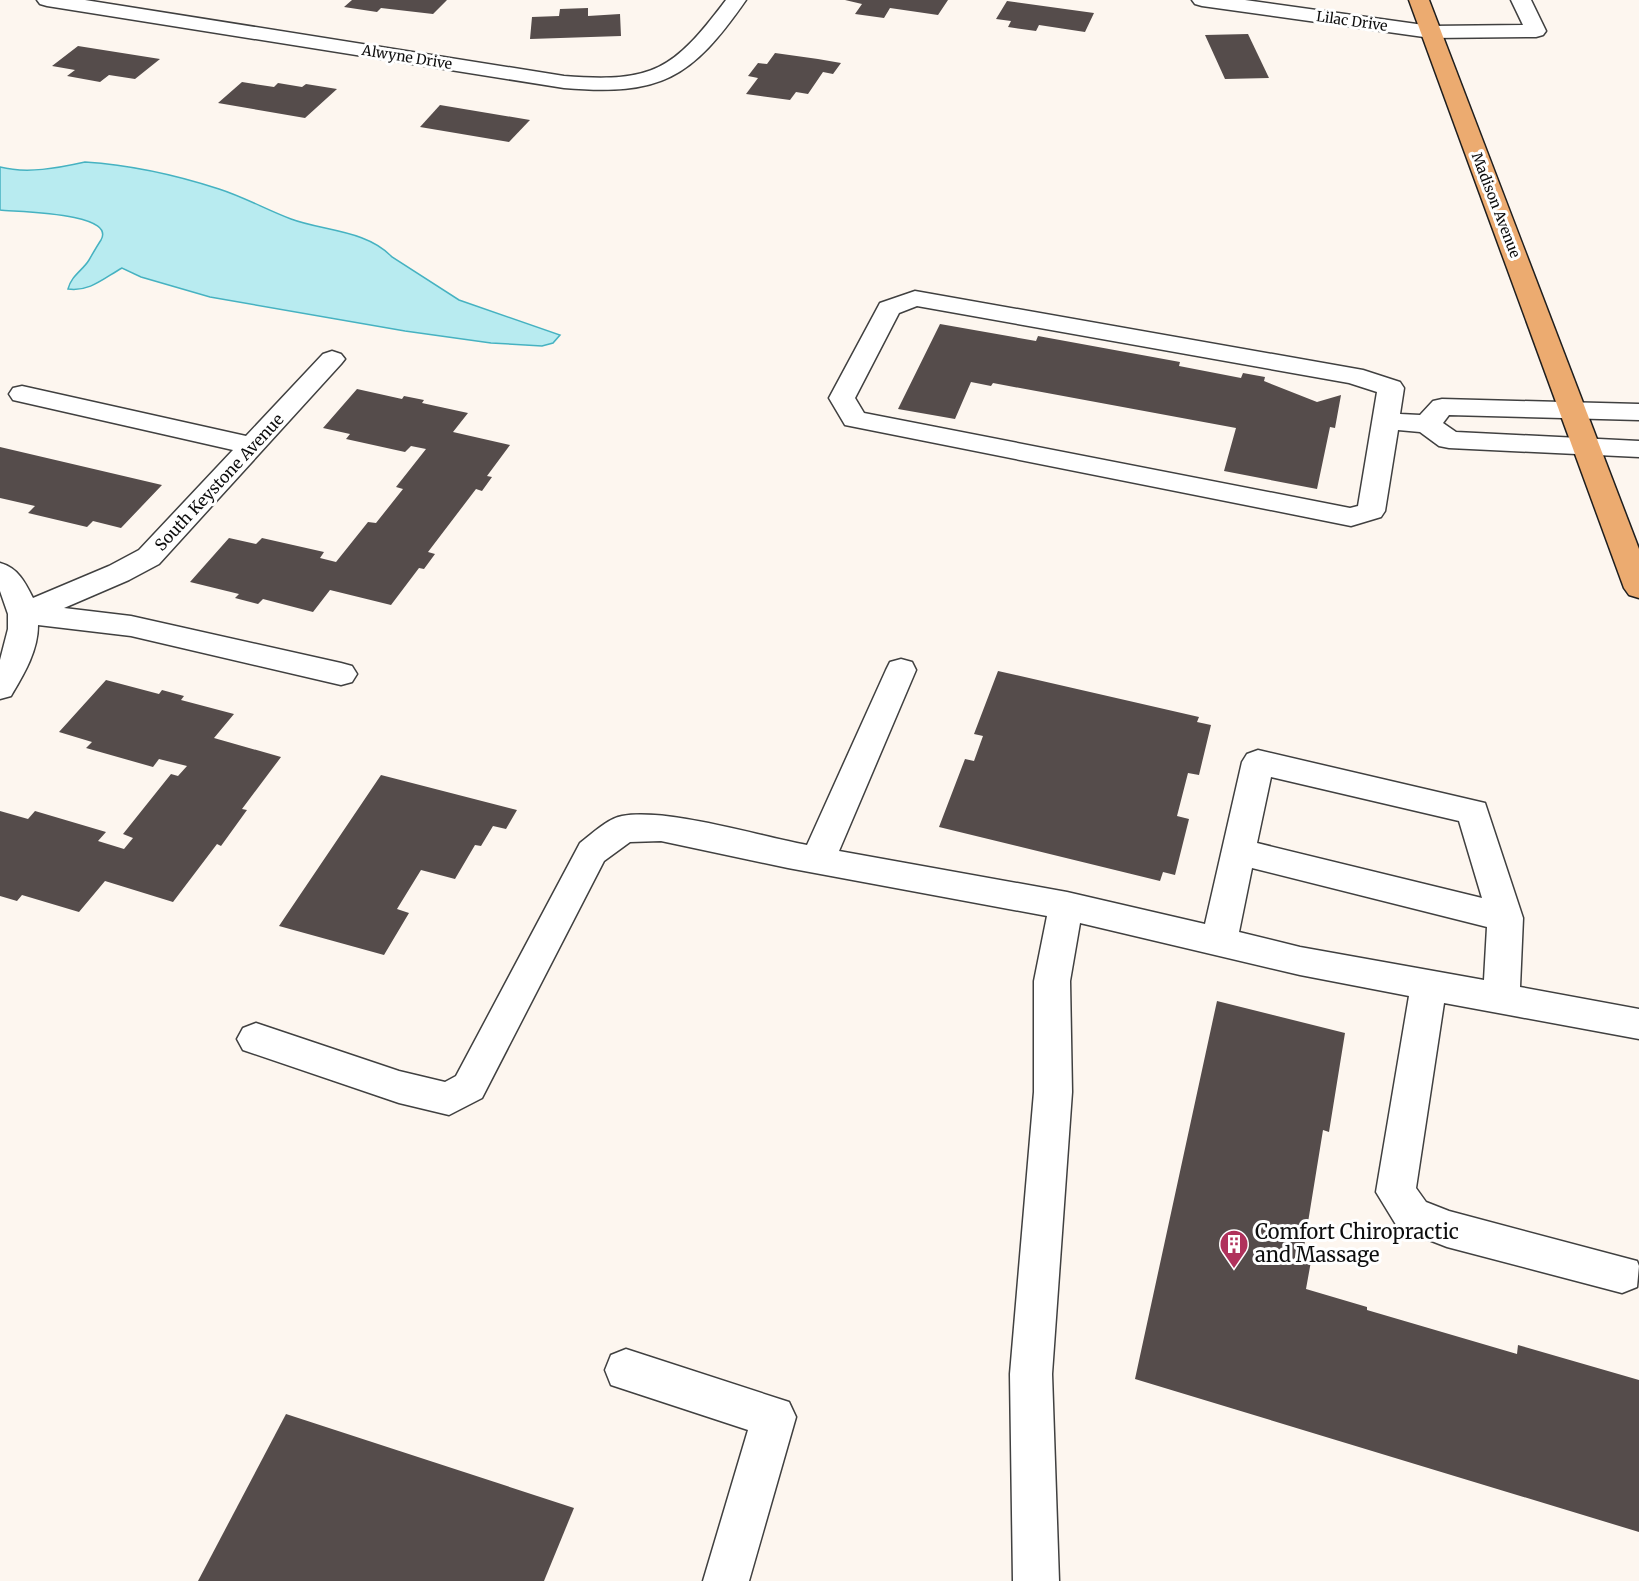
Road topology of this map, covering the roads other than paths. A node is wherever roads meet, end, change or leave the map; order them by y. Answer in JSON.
{"nodes":[{"id":1,"x":47,"y":0,"type":"edge"},
{"id":2,"x":736,"y":0,"type":"edge"},
{"id":3,"x":1202,"y":0,"type":"edge"},
{"id":4,"x":1419,"y":0,"type":"edge"},
{"id":5,"x":1521,"y":0,"type":"edge"},
{"id":6,"x":1431,"y":32,"type":"junction"},
{"id":7,"x":332,"y":359,"type":"dead end"},
{"id":8,"x":21,"y":394,"type":"dead end"},
{"id":9,"x":1572,"y":410,"type":"junction"},
{"id":10,"x":1639,"y":412,"type":"edge"},
{"id":11,"x":1386,"y":421,"type":"junction"},
{"id":12,"x":1426,"y":424,"type":"junction"},
{"id":13,"x":1586,"y":446,"type":"junction"},
{"id":14,"x":253,"y":447,"type":"junction"},
{"id":15,"x":1639,"y":449,"type":"edge"},
{"id":16,"x":0,"y":573,"type":"edge"},
{"id":17,"x":1639,"y":588,"type":"edge"},
{"id":18,"x":22,"y":609,"type":"junction"},
{"id":19,"x":901,"y":670,"type":"dead end"},
{"id":20,"x":341,"y":674,"type":"dead end"},
{"id":21,"x":0,"y":688,"type":"edge"},
{"id":22,"x":1239,"y":852,"type":"junction"},
{"id":23,"x":818,"y":860,"type":"junction"},
{"id":24,"x":1067,"y":906,"type":"junction"},
{"id":25,"x":1505,"y":918,"type":"junction"},
{"id":26,"x":1219,"y":942,"type":"junction"},
{"id":27,"x":1430,"y":985,"type":"junction"},
{"id":28,"x":1501,"y":998,"type":"junction"},
{"id":29,"x":1639,"y":1024,"type":"edge"},
{"id":30,"x":256,"y":1039,"type":"dead end"},
{"id":31,"x":1622,"y":1274,"type":"dead end"},
{"id":32,"x":626,"y":1370,"type":"dead end"},
{"id":33,"x":726,"y":1581,"type":"edge"},
{"id":34,"x":1036,"y":1581,"type":"edge"}],
"edges":[{"from":1,"to":2,"type":"street","name":"Alwyne Drive"},
{"from":3,"to":6,"type":"street","name":"Lilac Drive"},
{"from":4,"to":6,"type":"main road","name":"Madison Avenue"},
{"from":5,"to":6,"type":"street","name":"Lilac Drive"},
{"from":6,"to":9,"type":"main road","name":"Madison Avenue"},
{"from":7,"to":14,"type":"street","name":"South Keystone Avenue"},
{"from":8,"to":14,"type":"street"},
{"from":9,"to":10,"type":"street"},
{"from":9,"to":12,"type":"street"},
{"from":9,"to":13,"type":"main road","name":"Madison Avenue"},
{"from":11,"to":11,"type":"street"},
{"from":11,"to":12,"type":"street"},
{"from":12,"to":13,"type":"street"},
{"from":13,"to":15,"type":"street"},
{"from":13,"to":17,"type":"main road","name":"Madison Avenue"},
{"from":14,"to":18,"type":"street","name":"South Keystone Avenue"},
{"from":16,"to":18,"type":"street"},
{"from":18,"to":20,"type":"street"},
{"from":18,"to":21,"type":"street"},
{"from":19,"to":23,"type":"street"},
{"from":22,"to":25,"type":"street"},
{"from":22,"to":25,"type":"street"},
{"from":22,"to":26,"type":"street"},
{"from":23,"to":24,"type":"street"},
{"from":23,"to":30,"type":"street"},
{"from":24,"to":26,"type":"street"},
{"from":24,"to":34,"type":"street"},
{"from":25,"to":28,"type":"street"},
{"from":26,"to":27,"type":"street"},
{"from":27,"to":28,"type":"street"},
{"from":27,"to":31,"type":"street"},
{"from":28,"to":29,"type":"street"},
{"from":32,"to":33,"type":"street"}]}
